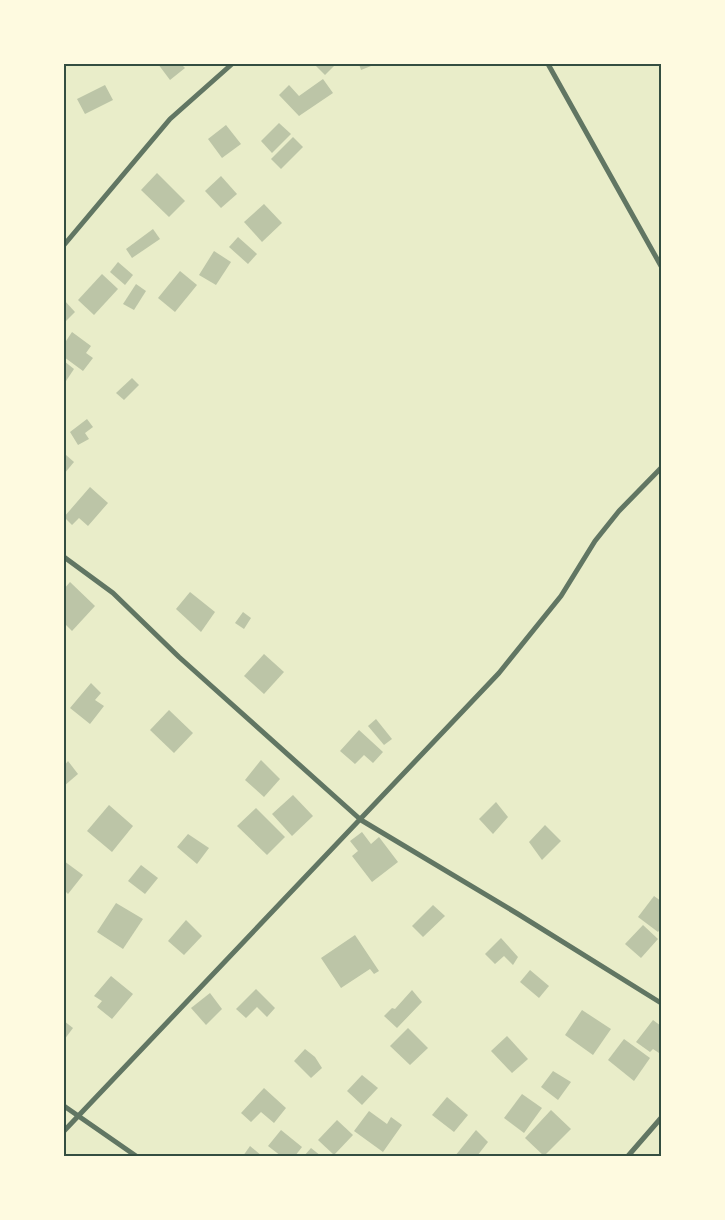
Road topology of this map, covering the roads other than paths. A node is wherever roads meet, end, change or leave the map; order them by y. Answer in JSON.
{"nodes":[{"id":1,"x":232,"y":64,"type":"edge"},
{"id":2,"x":548,"y":64,"type":"edge"},
{"id":3,"x":64,"y":245,"type":"edge"},
{"id":4,"x":661,"y":266,"type":"edge"},
{"id":5,"x":661,"y":468,"type":"edge"},
{"id":6,"x":64,"y":557,"type":"edge"},
{"id":7,"x":361,"y":820,"type":"junction"},
{"id":8,"x":661,"y":1003,"type":"edge"},
{"id":9,"x":64,"y":1106,"type":"edge"},
{"id":10,"x":78,"y":1116,"type":"junction"},
{"id":11,"x":661,"y":1118,"type":"edge"},
{"id":12,"x":64,"y":1131,"type":"edge"},
{"id":13,"x":136,"y":1156,"type":"edge"},
{"id":14,"x":628,"y":1156,"type":"edge"}],
"edges":[{"from":1,"to":3,"type":"street"},
{"from":2,"to":4,"type":"street"},
{"from":5,"to":7,"type":"street"},
{"from":6,"to":7,"type":"street"},
{"from":7,"to":8,"type":"street"},
{"from":7,"to":10,"type":"street"},
{"from":9,"to":10,"type":"street"},
{"from":10,"to":12,"type":"street"},
{"from":10,"to":13,"type":"street"},
{"from":11,"to":14,"type":"street"}]}
